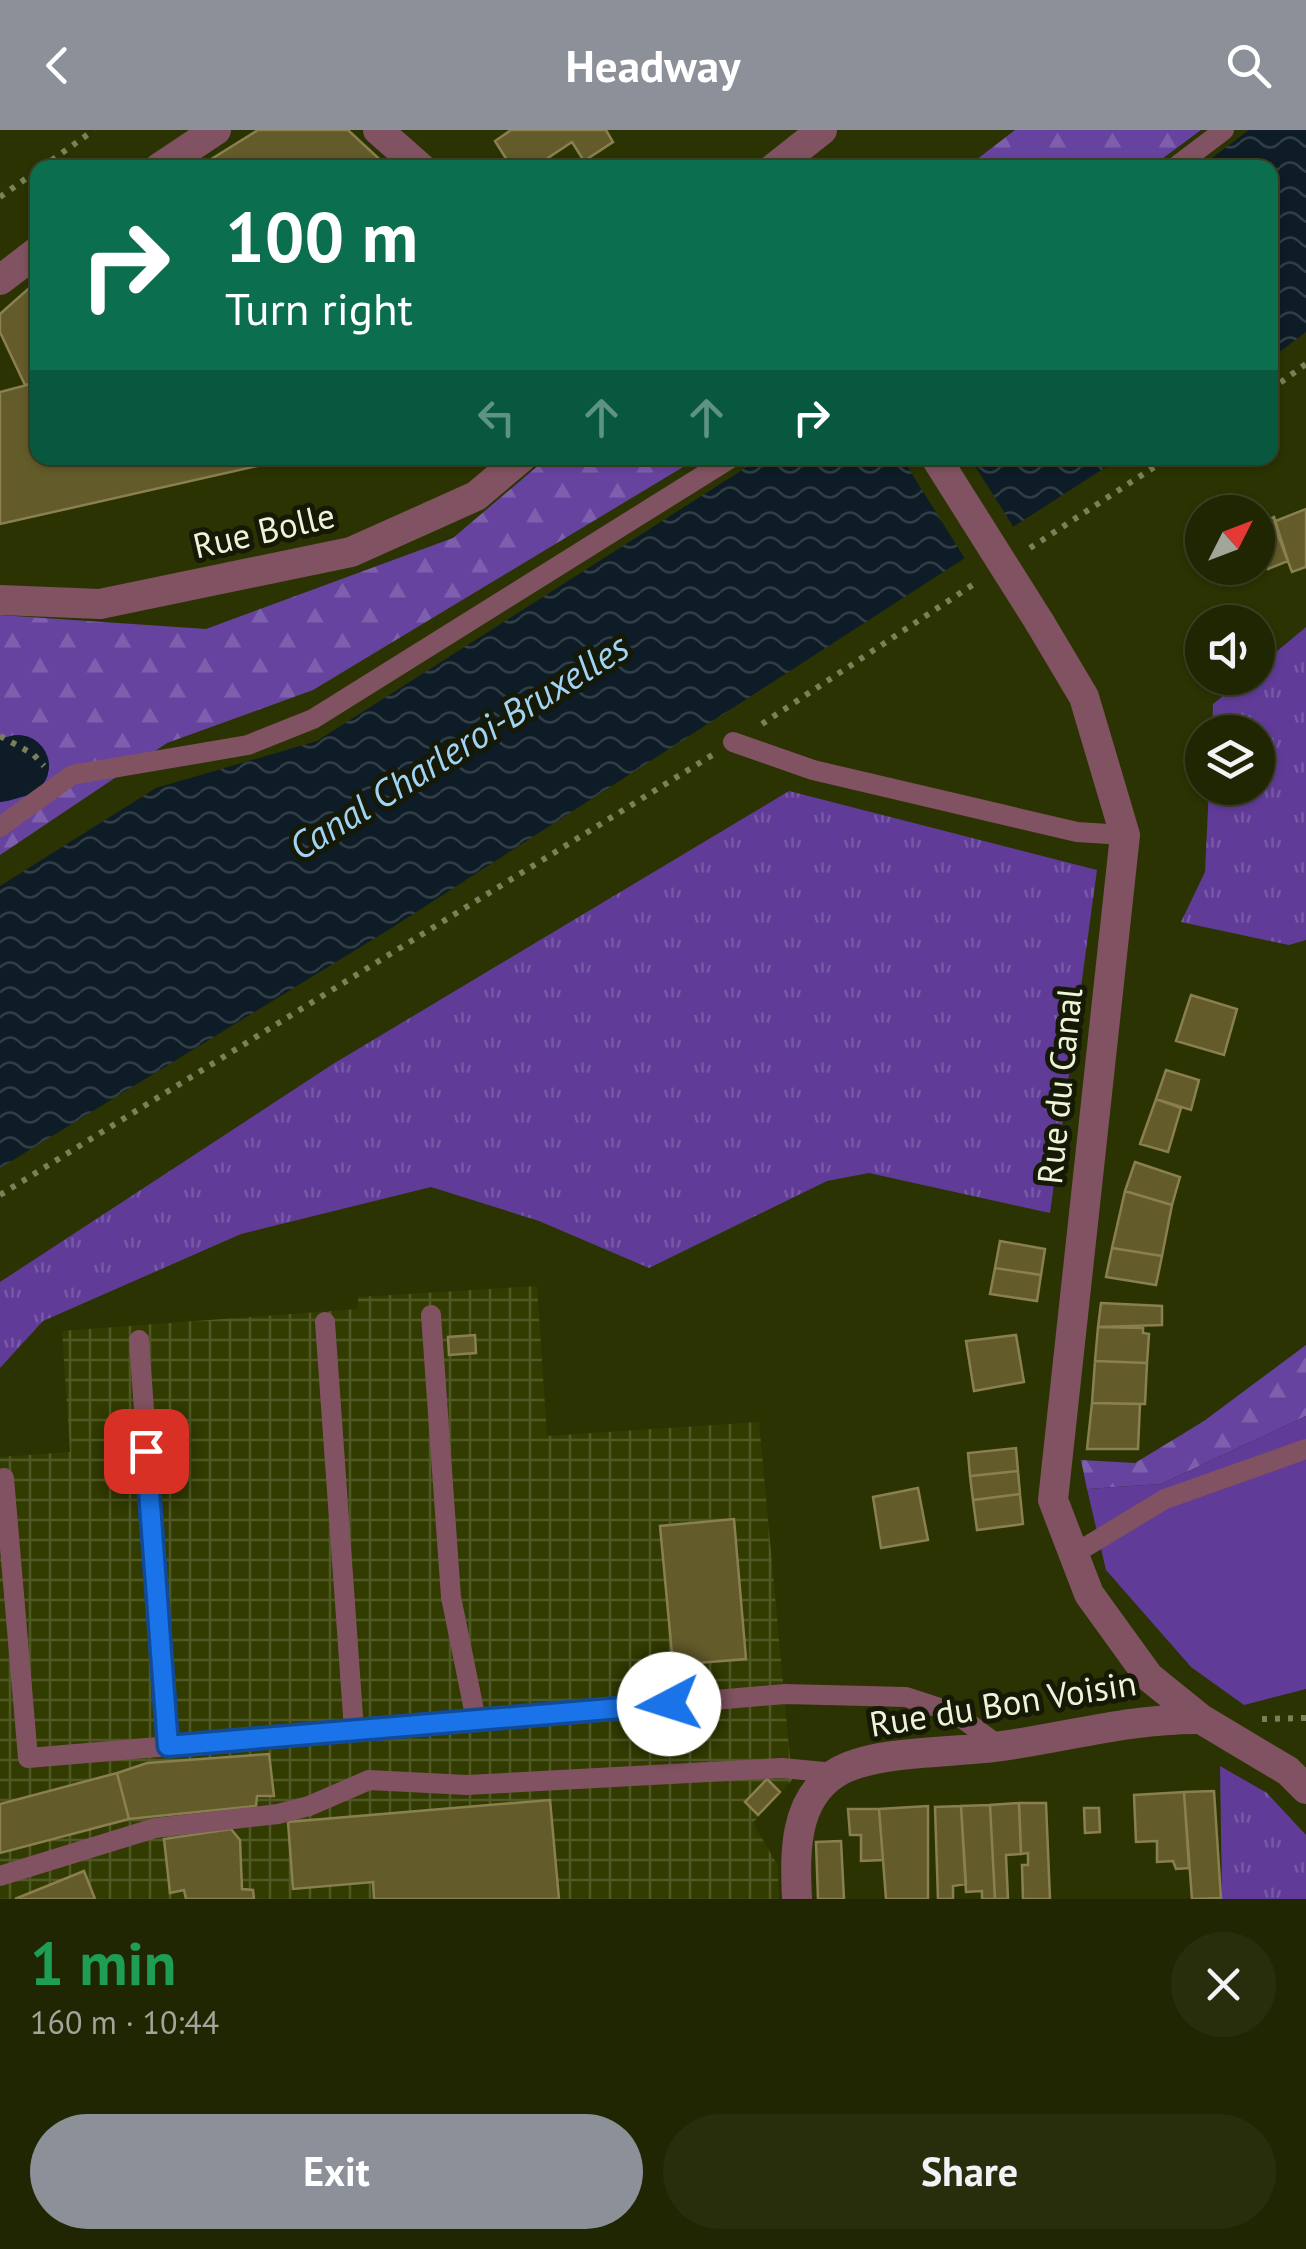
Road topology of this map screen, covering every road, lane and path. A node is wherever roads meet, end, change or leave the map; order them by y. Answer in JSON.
{"nodes":[{"id":1,"x":94,"y":130,"type":"edge"},
{"id":2,"x":216,"y":130,"type":"edge"},
{"id":3,"x":378,"y":130,"type":"edge"},
{"id":4,"x":822,"y":130,"type":"edge"},
{"id":5,"x":1224,"y":130,"type":"edge"},
{"id":6,"x":52,"y":160,"type":"edge"},
{"id":7,"x":171,"y":160,"type":"edge"},
{"id":8,"x":412,"y":160,"type":"edge"},
{"id":9,"x":784,"y":160,"type":"edge"},
{"id":10,"x":1185,"y":160,"type":"edge"},
{"id":11,"x":30,"y":176,"type":"edge"},
{"id":12,"x":0,"y":198,"type":"edge"},
{"id":13,"x":30,"y":257,"type":"edge"},
{"id":14,"x":0,"y":280,"type":"edge"},
{"id":15,"x":1306,"y":364,"type":"edge"},
{"id":16,"x":1278,"y":384,"type":"edge"},
{"id":17,"x":513,"y":465,"type":"edge"},
{"id":18,"x":720,"y":465,"type":"edge"},
{"id":19,"x":940,"y":465,"type":"edge"},
{"id":20,"x":1157,"y":465,"type":"edge"},
{"id":21,"x":1017,"y":556,"type":"dead end"},
{"id":22,"x":984,"y":578,"type":"dead end"},
{"id":23,"x":0,"y":600,"type":"edge"},
{"id":24,"x":0,"y":736,"type":"edge"},
{"id":25,"x":733,"y":742,"type":"junction"},
{"id":26,"x":60,"y":782,"type":"junction"},
{"id":27,"x":0,"y":827,"type":"edge"},
{"id":28,"x":1125,"y":835,"type":"junction"},
{"id":29,"x":0,"y":1195,"type":"edge"},
{"id":30,"x":431,"y":1315,"type":"dead end"},
{"id":31,"x":324,"y":1322,"type":"dead end"},
{"id":32,"x":138,"y":1340,"type":"dead end"},
{"id":33,"x":1306,"y":1449,"type":"edge"},
{"id":34,"x":4,"y":1478,"type":"dead end"},
{"id":35,"x":1074,"y":1554,"type":"junction"},
{"id":36,"x":1201,"y":1718,"type":"junction"},
{"id":37,"x":476,"y":1720,"type":"junction"},
{"id":38,"x":354,"y":1730,"type":"junction"},
{"id":39,"x":168,"y":1746,"type":"junction"},
{"id":40,"x":999,"y":1746,"type":"junction"},
{"id":41,"x":835,"y":1773,"type":"junction"},
{"id":42,"x":1306,"y":1789,"type":"edge"},
{"id":43,"x":0,"y":1876,"type":"edge"},
{"id":44,"x":797,"y":1899,"type":"edge"}],
"edges":[{"from":1,"to":6,"type":"path"},
{"from":2,"to":7,"type":"street"},
{"from":3,"to":8,"type":"street"},
{"from":4,"to":9,"type":"street"},
{"from":5,"to":10,"type":"lane"},
{"from":11,"to":12,"type":"path"},
{"from":13,"to":14,"type":"street"},
{"from":15,"to":16,"type":"path"},
{"from":17,"to":23,"type":"street","name":"Rue Bolle"},
{"from":18,"to":26,"type":"lane"},
{"from":19,"to":28,"type":"street","name":"Rue du Canal","bridge":true},
{"from":20,"to":21,"type":"path"},
{"from":22,"to":25,"type":"path"},
{"from":24,"to":26,"type":"path"},
{"from":25,"to":28,"type":"lane"},
{"from":25,"to":29,"type":"path"},
{"from":26,"to":27,"type":"lane"},
{"from":28,"to":35,"type":"street","name":"Rue du Canal"},
{"from":30,"to":37,"type":"lane"},
{"from":31,"to":38,"type":"lane"},
{"from":32,"to":39,"type":"lane"},
{"from":33,"to":35,"type":"lane"},
{"from":34,"to":39,"type":"lane"},
{"from":35,"to":36,"type":"street","name":"Rue du Canal"},
{"from":36,"to":40,"type":"street","name":"Rue du Bon Voisin"},
{"from":36,"to":42,"type":"street","name":"Rue du Canal"},
{"from":37,"to":38,"type":"lane"},
{"from":37,"to":40,"type":"lane"},
{"from":38,"to":39,"type":"lane"},
{"from":40,"to":41,"type":"street","name":"Rue du Bon Voisin"},
{"from":41,"to":43,"type":"lane"},
{"from":41,"to":44,"type":"street","name":"Rue du Bon Voisin"}]}
